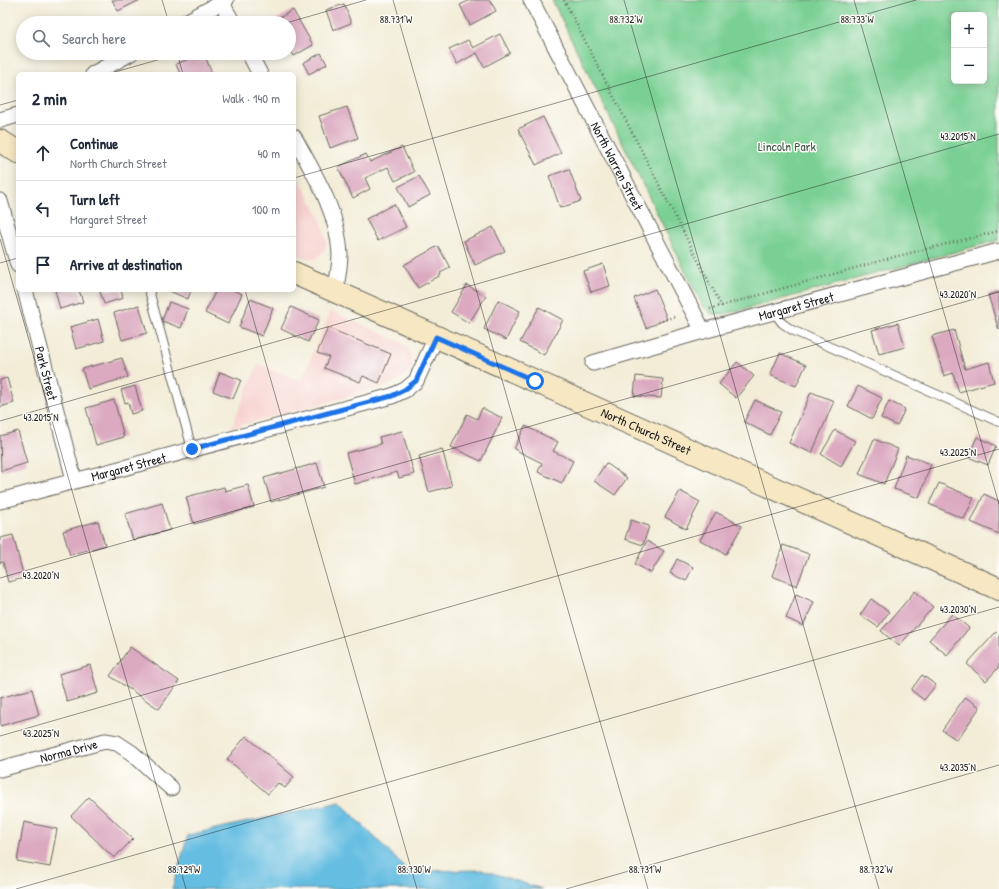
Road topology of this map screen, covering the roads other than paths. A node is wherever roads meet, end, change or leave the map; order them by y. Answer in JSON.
{"nodes":[{"id":1,"x":531,"y":0,"type":"edge"},
{"id":2,"x":222,"y":1,"type":"edge"},
{"id":3,"x":196,"y":16,"type":"edge"},
{"id":4,"x":230,"y":16,"type":"edge"},
{"id":5,"x":118,"y":60,"type":"edge"},
{"id":6,"x":253,"y":60,"type":"edge"},
{"id":7,"x":97,"y":72,"type":"edge"},
{"id":8,"x":259,"y":72,"type":"edge"},
{"id":9,"x":16,"y":116,"type":"edge"},
{"id":10,"x":0,"y":120,"type":"edge"},
{"id":11,"x":0,"y":141,"type":"edge"},
{"id":12,"x":296,"y":141,"type":"edge"},
{"id":13,"x":16,"y":151,"type":"edge"},
{"id":14,"x":0,"y":201,"type":"edge"},
{"id":15,"x":999,"y":251,"type":"edge"},
{"id":16,"x":16,"y":257,"type":"edge"},
{"id":17,"x":296,"y":274,"type":"edge"},
{"id":18,"x":336,"y":291,"type":"junction"},
{"id":19,"x":25,"y":292,"type":"edge"},
{"id":20,"x":150,"y":292,"type":"edge"},
{"id":21,"x":774,"y":312,"type":"junction"},
{"id":22,"x":703,"y":331,"type":"junction"},
{"id":23,"x":436,"y":337,"type":"junction"},
{"id":24,"x":593,"y":363,"type":"dead end"},
{"id":25,"x":999,"y":422,"type":"edge"},
{"id":26,"x":192,"y":449,"type":"junction"},
{"id":27,"x":74,"y":480,"type":"junction"},
{"id":28,"x":0,"y":501,"type":"edge"},
{"id":29,"x":999,"y":589,"type":"edge"},
{"id":30,"x":0,"y":769,"type":"edge"},
{"id":31,"x":171,"y":788,"type":"dead end"}],
"edges":[{"from":1,"to":22,"type":"street","name":"North Warren Street"},
{"from":2,"to":3,"type":"street"},
{"from":2,"to":4,"type":"street"},
{"from":5,"to":7,"type":"street"},
{"from":6,"to":8,"type":"street"},
{"from":9,"to":10,"type":"street"},
{"from":11,"to":13,"type":"main road"},
{"from":12,"to":18,"type":"street"},
{"from":14,"to":16,"type":"street"},
{"from":15,"to":21,"type":"street","name":"Margaret Street"},
{"from":17,"to":18,"type":"main road","name":"North Church Street"},
{"from":18,"to":23,"type":"main road","name":"North Church Street"},
{"from":19,"to":27,"type":"street","name":"Park Street"},
{"from":20,"to":26,"type":"lane"},
{"from":21,"to":22,"type":"street","name":"Margaret Street"},
{"from":21,"to":25,"type":"lane"},
{"from":22,"to":24,"type":"street","name":"Margaret Street"},
{"from":23,"to":26,"type":"street","name":"Margaret Street"},
{"from":23,"to":29,"type":"main road","name":"North Church Street"},
{"from":26,"to":27,"type":"street","name":"Margaret Street"},
{"from":27,"to":28,"type":"street","name":"Margaret Street"},
{"from":30,"to":31,"type":"street","name":"Norma Drive"}]}
